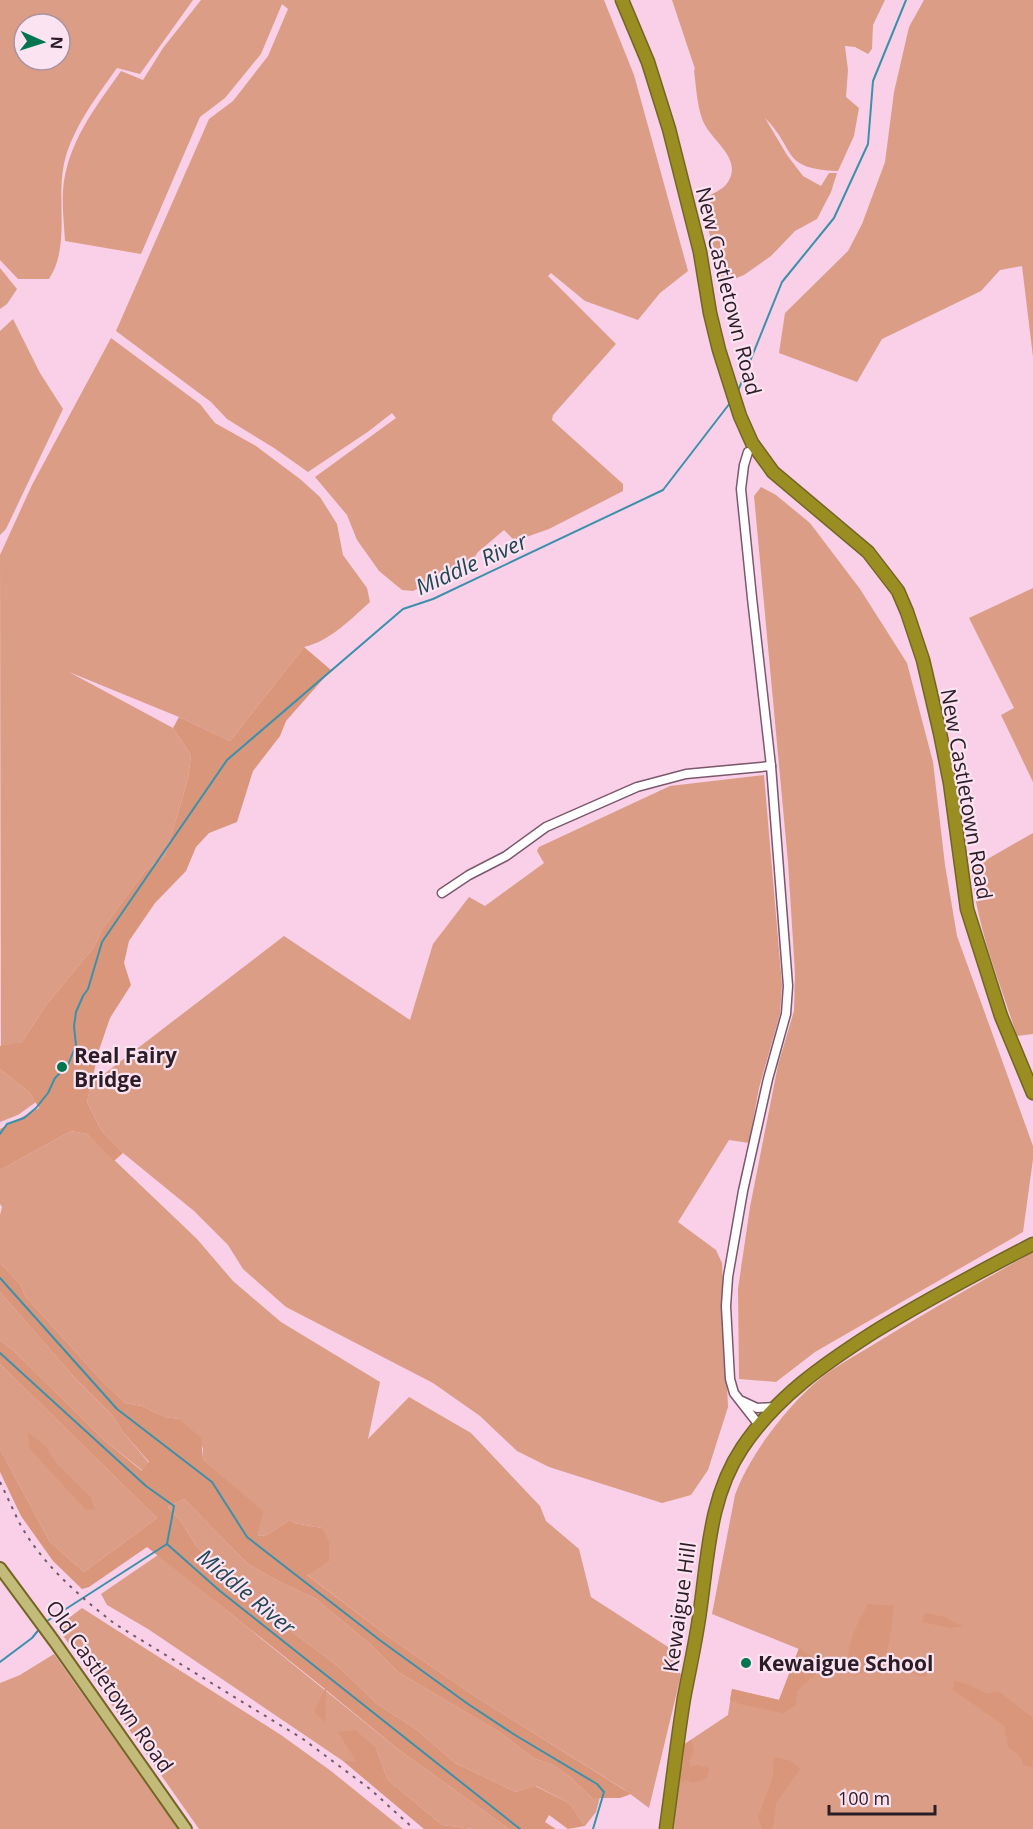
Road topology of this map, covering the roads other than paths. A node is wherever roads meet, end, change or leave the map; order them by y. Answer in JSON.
{"nodes":[{"id":1,"x":622,"y":0,"type":"edge"},
{"id":2,"x":748,"y":452,"type":"dead end"},
{"id":3,"x":771,"y":766,"type":"junction"},
{"id":4,"x":442,"y":893,"type":"dead end"},
{"id":5,"x":1033,"y":1093,"type":"edge"},
{"id":6,"x":1033,"y":1244,"type":"edge"},
{"id":7,"x":739,"y":1400,"type":"junction"},
{"id":8,"x":776,"y":1407,"type":"junction"},
{"id":9,"x":759,"y":1425,"type":"junction"},
{"id":10,"x":0,"y":1568,"type":"edge"},
{"id":11,"x":186,"y":1829,"type":"edge"},
{"id":12,"x":666,"y":1829,"type":"edge"}],
"edges":[{"from":1,"to":5,"type":"highway","name":"New Castletown Road"},
{"from":2,"to":3,"type":"street"},
{"from":3,"to":4,"type":"street"},
{"from":3,"to":7,"type":"street"},
{"from":6,"to":8,"type":"highway","name":"Kewaigue Hill"},
{"from":7,"to":8,"type":"street"},
{"from":7,"to":9,"type":"street"},
{"from":8,"to":9,"type":"highway","name":"Kewaigue Hill"},
{"from":9,"to":12,"type":"highway","name":"Kewaigue Hill"},
{"from":10,"to":11,"type":"main road","name":"Old Castletown Road"}]}
